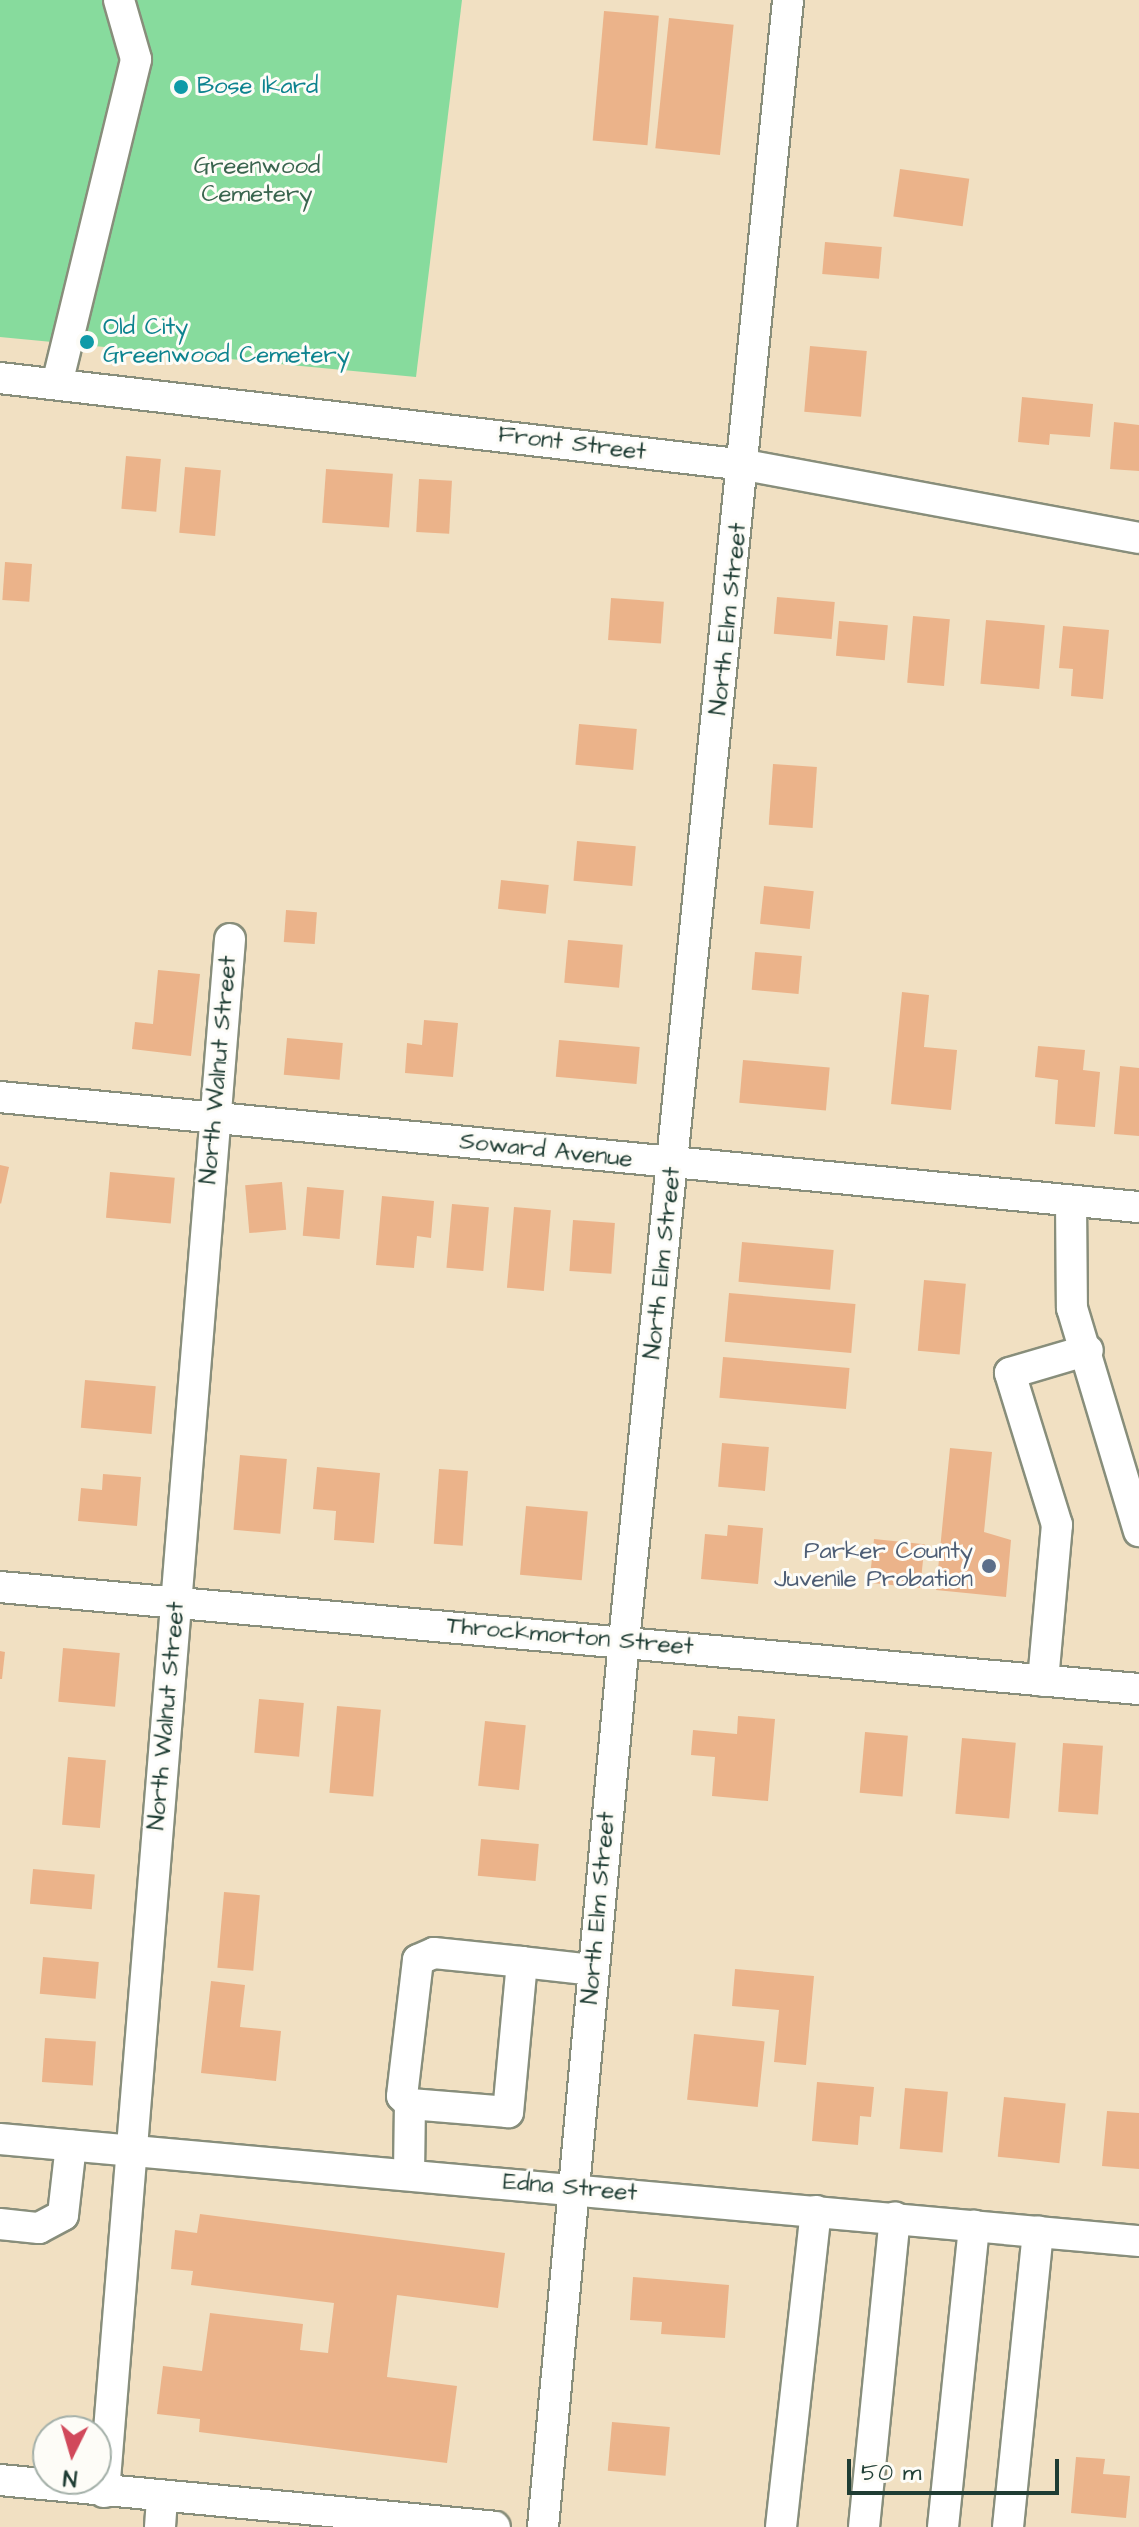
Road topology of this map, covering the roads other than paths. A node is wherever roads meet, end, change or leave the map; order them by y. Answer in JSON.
{"nodes":[{"id":1,"x":119,"y":0,"type":"edge"},
{"id":2,"x":788,"y":0,"type":"edge"},
{"id":3,"x":0,"y":378,"type":"edge"},
{"id":4,"x":57,"y":384,"type":"junction"},
{"id":5,"x":745,"y":465,"type":"junction"},
{"id":6,"x":1139,"y":538,"type":"edge"},
{"id":7,"x":230,"y":939,"type":"dead end"},
{"id":8,"x":0,"y":1097,"type":"edge"},
{"id":9,"x":214,"y":1118,"type":"junction"},
{"id":10,"x":673,"y":1164,"type":"junction"},
{"id":11,"x":1071,"y":1201,"type":"junction"},
{"id":12,"x":1139,"y":1207,"type":"edge"},
{"id":13,"x":1088,"y":1350,"type":"junction"},
{"id":14,"x":1139,"y":1531,"type":"edge"},
{"id":15,"x":0,"y":1587,"type":"edge"},
{"id":16,"x":177,"y":1602,"type":"junction"},
{"id":17,"x":624,"y":1641,"type":"junction"},
{"id":18,"x":1043,"y":1681,"type":"junction"},
{"id":19,"x":1139,"y":1689,"type":"edge"},
{"id":20,"x":522,"y":1962,"type":"junction"},
{"id":21,"x":593,"y":1970,"type":"junction"},
{"id":22,"x":410,"y":2104,"type":"junction"},
{"id":23,"x":0,"y":2139,"type":"edge"},
{"id":24,"x":71,"y":2145,"type":"junction"},
{"id":25,"x":130,"y":2152,"type":"junction"},
{"id":26,"x":409,"y":2174,"type":"junction"},
{"id":27,"x":572,"y":2187,"type":"junction"},
{"id":28,"x":816,"y":2211,"type":"junction"},
{"id":29,"x":895,"y":2218,"type":"junction"},
{"id":30,"x":0,"y":2224,"type":"edge"},
{"id":31,"x":974,"y":2226,"type":"junction"},
{"id":32,"x":1038,"y":2232,"type":"junction"},
{"id":33,"x":1139,"y":2241,"type":"edge"},
{"id":34,"x":110,"y":2415,"type":"edge"},
{"id":35,"x":0,"y":2480,"type":"edge"},
{"id":36,"x":32,"y":2484,"type":"edge"},
{"id":37,"x":112,"y":2495,"type":"edge"},
{"id":38,"x":161,"y":2512,"type":"edge"},
{"id":39,"x":495,"y":2527,"type":"edge"},
{"id":40,"x":543,"y":2527,"type":"edge"},
{"id":41,"x":781,"y":2527,"type":"edge"},
{"id":42,"x":864,"y":2527,"type":"edge"},
{"id":43,"x":943,"y":2527,"type":"edge"},
{"id":44,"x":1008,"y":2527,"type":"edge"}],
"edges":[{"from":1,"to":4,"type":"street"},
{"from":2,"to":5,"type":"street","name":"North Elm Street"},
{"from":3,"to":4,"type":"street","name":"Front Street"},
{"from":4,"to":5,"type":"street","name":"Front Street"},
{"from":5,"to":6,"type":"street","name":"Front Street"},
{"from":5,"to":10,"type":"street","name":"North Elm Street"},
{"from":7,"to":9,"type":"street","name":"North Walnut Street"},
{"from":8,"to":9,"type":"street","name":"Soward Avenue"},
{"from":9,"to":10,"type":"street","name":"Soward Avenue"},
{"from":9,"to":16,"type":"street","name":"North Walnut Street"},
{"from":10,"to":11,"type":"street","name":"Soward Avenue"},
{"from":10,"to":17,"type":"street","name":"North Elm Street"},
{"from":11,"to":12,"type":"street","name":"Soward Avenue"},
{"from":11,"to":13,"type":"street"},
{"from":13,"to":14,"type":"street"},
{"from":13,"to":18,"type":"street"},
{"from":15,"to":16,"type":"street","name":"Throckmorton Street"},
{"from":16,"to":17,"type":"street","name":"Throckmorton Street"},
{"from":16,"to":25,"type":"street","name":"North Walnut Street"},
{"from":17,"to":18,"type":"street","name":"Throckmorton Street"},
{"from":17,"to":21,"type":"street","name":"North Elm Street"},
{"from":18,"to":19,"type":"street","name":"Throckmorton Street"},
{"from":20,"to":21,"type":"street"},
{"from":20,"to":22,"type":"street"},
{"from":20,"to":22,"type":"street"},
{"from":21,"to":27,"type":"street","name":"North Elm Street"},
{"from":22,"to":26,"type":"street"},
{"from":23,"to":24,"type":"street","name":"Edna Street"},
{"from":24,"to":25,"type":"street","name":"Edna Street"},
{"from":24,"to":30,"type":"street"},
{"from":25,"to":26,"type":"street","name":"Edna Street"},
{"from":25,"to":34,"type":"street","name":"North Walnut Street"},
{"from":26,"to":27,"type":"street","name":"Edna Street"},
{"from":27,"to":28,"type":"street","name":"Edna Street"},
{"from":27,"to":40,"type":"street","name":"North Elm Street"},
{"from":28,"to":29,"type":"street","name":"Edna Street"},
{"from":28,"to":41,"type":"street"},
{"from":29,"to":31,"type":"street","name":"Edna Street"},
{"from":29,"to":42,"type":"street"},
{"from":31,"to":32,"type":"street","name":"Edna Street"},
{"from":31,"to":43,"type":"street"},
{"from":32,"to":33,"type":"street","name":"Edna Street"},
{"from":32,"to":44,"type":"street"},
{"from":35,"to":36,"type":"street"},
{"from":37,"to":38,"type":"street"},
{"from":38,"to":39,"type":"street"}]}
